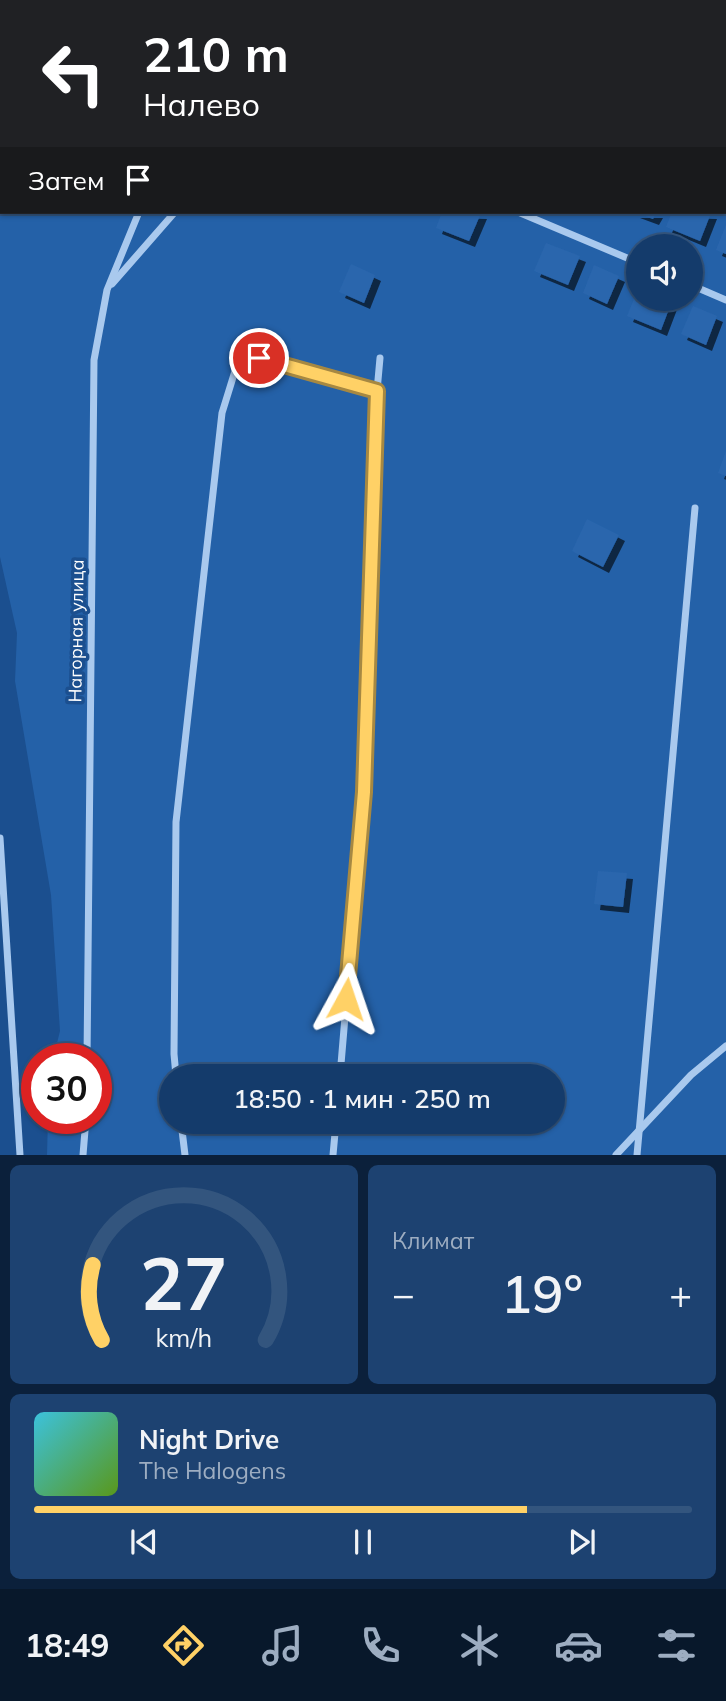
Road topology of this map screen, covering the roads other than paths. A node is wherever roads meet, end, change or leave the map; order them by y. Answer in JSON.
{"nodes":[{"id":1,"x":138,"y":214,"type":"edge"},
{"id":2,"x":174,"y":214,"type":"edge"},
{"id":3,"x":523,"y":214,"type":"edge"},
{"id":4,"x":626,"y":258,"type":"edge"},
{"id":5,"x":107,"y":290,"type":"junction"},
{"id":6,"x":703,"y":290,"type":"edge"},
{"id":7,"x":726,"y":300,"type":"edge"},
{"id":8,"x":380,"y":358,"type":"dead end"},
{"id":9,"x":377,"y":391,"type":"junction"},
{"id":10,"x":695,"y":508,"type":"dead end"},
{"id":11,"x":0,"y":838,"type":"edge"},
{"id":12,"x":87,"y":1043,"type":"edge"},
{"id":13,"x":726,"y":1046,"type":"edge"},
{"id":14,"x":175,"y":1064,"type":"edge"},
{"id":15,"x":341,"y":1064,"type":"edge"},
{"id":16,"x":640,"y":1130,"type":"junction"},
{"id":17,"x":85,"y":1134,"type":"edge"},
{"id":18,"x":182,"y":1134,"type":"edge"},
{"id":19,"x":335,"y":1134,"type":"edge"},
{"id":20,"x":20,"y":1155,"type":"edge"},
{"id":21,"x":83,"y":1155,"type":"edge"},
{"id":22,"x":185,"y":1155,"type":"edge"},
{"id":23,"x":333,"y":1155,"type":"edge"},
{"id":24,"x":616,"y":1155,"type":"edge"},
{"id":25,"x":637,"y":1155,"type":"edge"}],
"edges":[{"from":1,"to":5,"type":"street","name":"Нагорная улица"},
{"from":2,"to":5,"type":"street"},
{"from":3,"to":4,"type":"street"},
{"from":5,"to":12,"type":"street","name":"Нагорная улица"},
{"from":6,"to":7,"type":"street"},
{"from":8,"to":9,"type":"street"},
{"from":9,"to":14,"type":"street"},
{"from":9,"to":15,"type":"street"},
{"from":10,"to":16,"type":"street"},
{"from":11,"to":20,"type":"street"},
{"from":13,"to":16,"type":"street"},
{"from":16,"to":24,"type":"street"},
{"from":16,"to":25,"type":"street"},
{"from":17,"to":21,"type":"street"},
{"from":18,"to":22,"type":"street"},
{"from":19,"to":23,"type":"street"}]}
